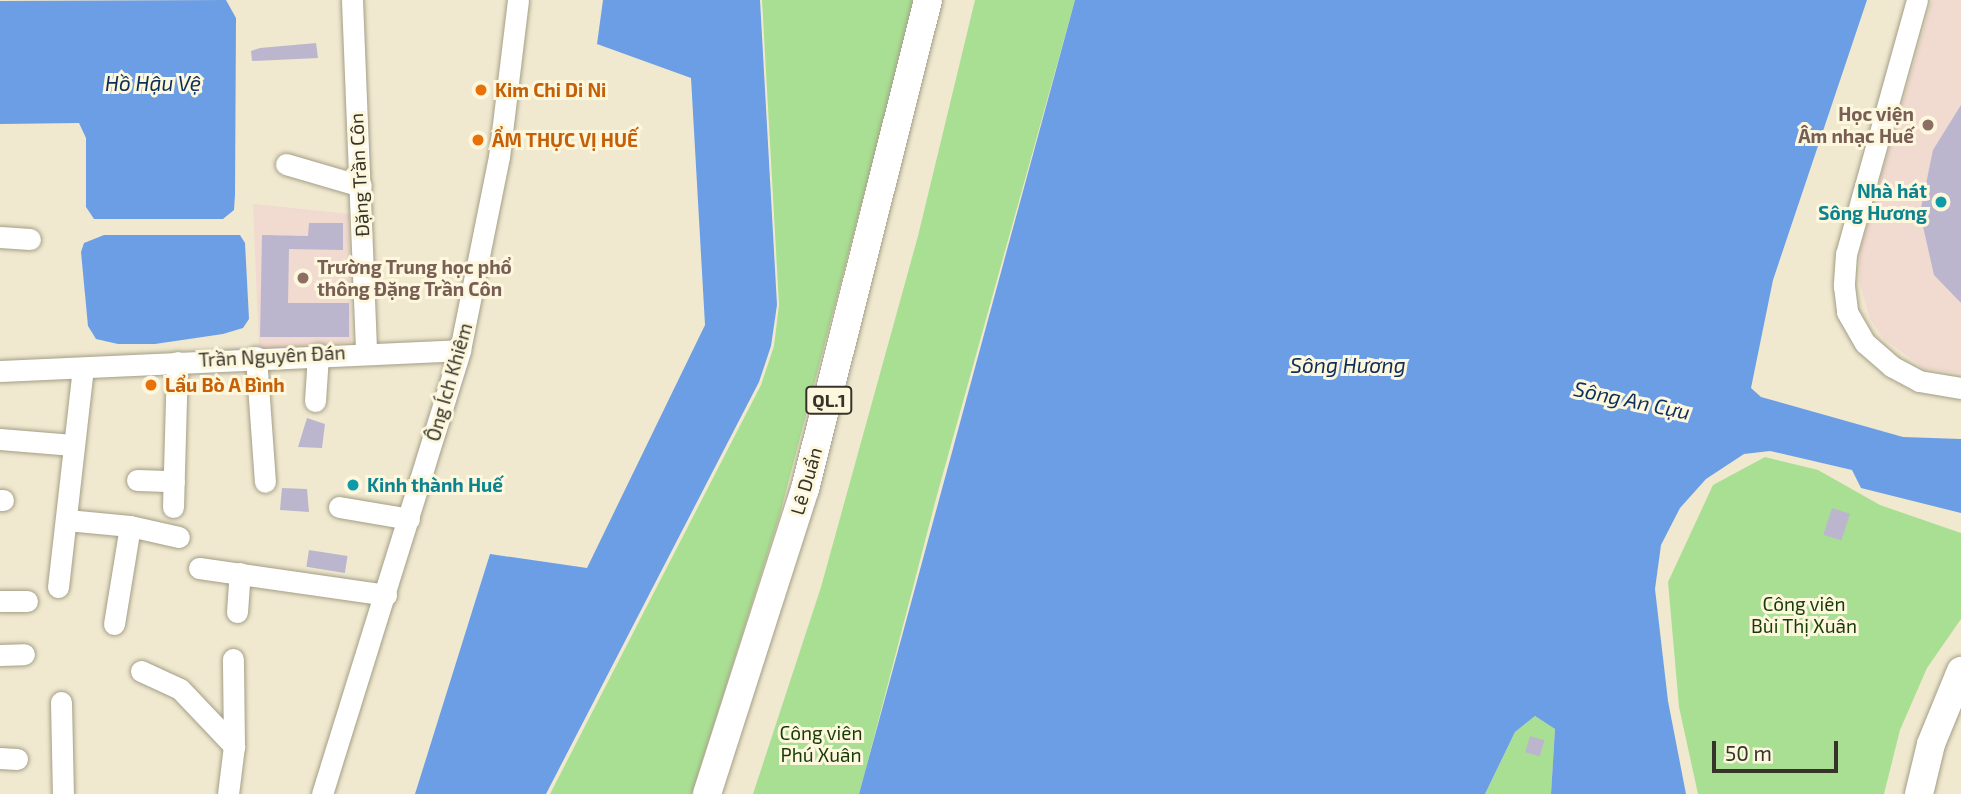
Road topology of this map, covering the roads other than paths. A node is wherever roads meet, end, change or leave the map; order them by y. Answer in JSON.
{"nodes":[{"id":1,"x":352,"y":0,"type":"edge"},
{"id":2,"x":518,"y":0,"type":"edge"},
{"id":3,"x":928,"y":0,"type":"edge"},
{"id":4,"x":946,"y":0,"type":"edge"},
{"id":5,"x":1917,"y":0,"type":"edge"},
{"id":6,"x":286,"y":164,"type":"dead end"},
{"id":7,"x":361,"y":186,"type":"junction"},
{"id":8,"x":0,"y":237,"type":"edge"},
{"id":9,"x":30,"y":239,"type":"dead end"},
{"id":10,"x":460,"y":350,"type":"junction"},
{"id":11,"x":366,"y":351,"type":"junction"},
{"id":12,"x":318,"y":354,"type":"junction"},
{"id":13,"x":256,"y":356,"type":"junction"},
{"id":14,"x":177,"y":362,"type":"junction"},
{"id":15,"x":83,"y":368,"type":"junction"},
{"id":16,"x":0,"y":371,"type":"edge"},
{"id":17,"x":1961,"y":388,"type":"edge"},
{"id":18,"x":316,"y":401,"type":"dead end"},
{"id":19,"x":0,"y":439,"type":"edge"},
{"id":20,"x":73,"y":445,"type":"junction"},
{"id":21,"x":137,"y":480,"type":"dead end"},
{"id":22,"x":174,"y":481,"type":"junction"},
{"id":23,"x":265,"y":482,"type":"dead end"},
{"id":24,"x":173,"y":507,"type":"dead end"},
{"id":25,"x":338,"y":507,"type":"dead end"},
{"id":26,"x":409,"y":519,"type":"junction"},
{"id":27,"x":67,"y":520,"type":"junction"},
{"id":28,"x":130,"y":526,"type":"junction"},
{"id":29,"x":179,"y":537,"type":"dead end"},
{"id":30,"x":199,"y":568,"type":"dead end"},
{"id":31,"x":240,"y":573,"type":"junction"},
{"id":32,"x":58,"y":587,"type":"dead end"},
{"id":33,"x":386,"y":595,"type":"junction"},
{"id":34,"x":0,"y":601,"type":"edge"},
{"id":35,"x":27,"y":601,"type":"dead end"},
{"id":36,"x":237,"y":612,"type":"dead end"},
{"id":37,"x":114,"y":624,"type":"dead end"},
{"id":38,"x":24,"y":654,"type":"dead end"},
{"id":39,"x":0,"y":655,"type":"edge"},
{"id":40,"x":233,"y":659,"type":"dead end"},
{"id":41,"x":141,"y":671,"type":"dead end"},
{"id":42,"x":1961,"y":671,"type":"edge"},
{"id":43,"x":61,"y":702,"type":"dead end"},
{"id":44,"x":1953,"y":710,"type":"edge"},
{"id":45,"x":234,"y":746,"type":"junction"},
{"id":46,"x":63,"y":794,"type":"edge"},
{"id":47,"x":229,"y":794,"type":"edge"},
{"id":48,"x":323,"y":794,"type":"edge"},
{"id":49,"x":707,"y":794,"type":"edge"},
{"id":50,"x":726,"y":794,"type":"edge"},
{"id":51,"x":1919,"y":794,"type":"edge"}],
"edges":[{"from":1,"to":7,"type":"street","name":"Đặng Trần Côn"},
{"from":2,"to":10,"type":"street","name":"Ông Ích Khiêm"},
{"from":3,"to":49,"type":"main road","name":"Lê Duẩn","number":"QL.1"},
{"from":4,"to":50,"type":"main road","name":"Lê Duẩn","number":"QL.1"},
{"from":5,"to":17,"type":"street"},
{"from":6,"to":7,"type":"street"},
{"from":7,"to":11,"type":"street","name":"Đặng Trần Côn"},
{"from":8,"to":9,"type":"street"},
{"from":10,"to":11,"type":"street","name":"Trần Nguyên Đán"},
{"from":10,"to":26,"type":"street","name":"Ông Ích Khiêm"},
{"from":11,"to":12,"type":"street","name":"Trần Nguyên Đán"},
{"from":12,"to":13,"type":"street","name":"Trần Nguyên Đán"},
{"from":12,"to":18,"type":"street"},
{"from":13,"to":14,"type":"street","name":"Trần Nguyên Đán"},
{"from":13,"to":23,"type":"street"},
{"from":14,"to":15,"type":"street","name":"Trần Nguyên Đán"},
{"from":14,"to":22,"type":"street"},
{"from":15,"to":16,"type":"street","name":"Trần Nguyên Đán"},
{"from":15,"to":20,"type":"street"},
{"from":19,"to":20,"type":"street"},
{"from":20,"to":27,"type":"street"},
{"from":21,"to":22,"type":"street"},
{"from":22,"to":24,"type":"street"},
{"from":25,"to":26,"type":"street"},
{"from":26,"to":33,"type":"street","name":"Ông Ích Khiêm"},
{"from":27,"to":28,"type":"street"},
{"from":27,"to":32,"type":"street"},
{"from":28,"to":29,"type":"street"},
{"from":28,"to":37,"type":"street"},
{"from":30,"to":31,"type":"street"},
{"from":31,"to":33,"type":"street"},
{"from":31,"to":36,"type":"street"},
{"from":33,"to":48,"type":"street","name":"Ông Ích Khiêm"},
{"from":34,"to":35,"type":"street"},
{"from":38,"to":39,"type":"street"},
{"from":40,"to":45,"type":"street"},
{"from":41,"to":45,"type":"street"},
{"from":42,"to":44,"type":"main road"},
{"from":43,"to":46,"type":"street"},
{"from":44,"to":51,"type":"main road"},
{"from":45,"to":47,"type":"street"}]}
